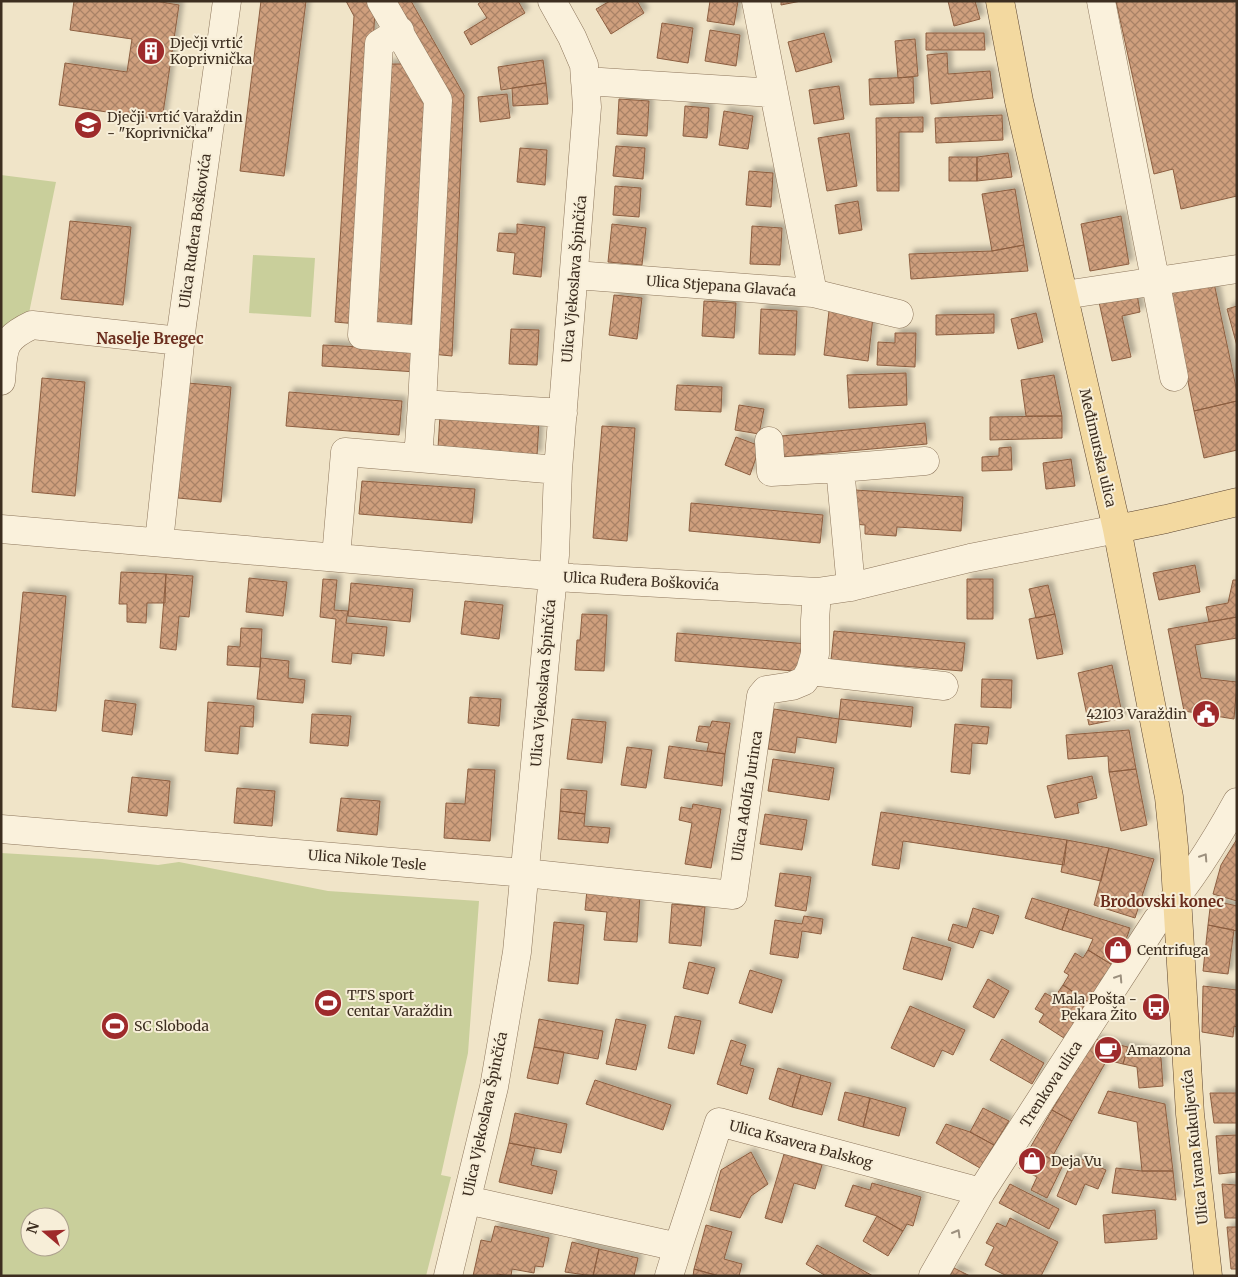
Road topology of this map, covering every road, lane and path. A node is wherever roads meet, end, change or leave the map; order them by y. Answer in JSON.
{"nodes":[{"id":1,"x":227,"y":1,"type":"edge"},
{"id":2,"x":381,"y":1,"type":"edge"},
{"id":3,"x":552,"y":1,"type":"edge"},
{"id":4,"x":756,"y":1,"type":"edge"},
{"id":5,"x":1000,"y":1,"type":"edge"},
{"id":6,"x":1101,"y":1,"type":"edge"},
{"id":7,"x":400,"y":31,"type":"junction"},
{"id":8,"x":585,"y":81,"type":"junction"},
{"id":9,"x":774,"y":93,"type":"junction"},
{"id":10,"x":1237,"y":269,"type":"edge"},
{"id":11,"x":575,"y":275,"type":"junction"},
{"id":12,"x":1156,"y":281,"type":"junction"},
{"id":13,"x":813,"y":293,"type":"junction"},
{"id":14,"x":1064,"y":295,"type":"junction"},
{"id":15,"x":899,"y":314,"type":"dead end"},
{"id":16,"x":425,"y":340,"type":"junction"},
{"id":17,"x":180,"y":341,"type":"junction"},
{"id":18,"x":1174,"y":377,"type":"dead end"},
{"id":19,"x":1,"y":381,"type":"edge"},
{"id":20,"x":422,"y":404,"type":"junction"},
{"id":21,"x":563,"y":413,"type":"junction"},
{"id":22,"x":769,"y":441,"type":"dead end"},
{"id":23,"x":418,"y":458,"type":"junction"},
{"id":24,"x":925,"y":461,"type":"dead end"},
{"id":25,"x":840,"y":468,"type":"junction"},
{"id":26,"x":558,"y":470,"type":"junction"},
{"id":27,"x":1237,"y":502,"type":"edge"},
{"id":28,"x":1,"y":529,"type":"edge"},
{"id":29,"x":1117,"y":529,"type":"junction"},
{"id":30,"x":159,"y":542,"type":"junction"},
{"id":31,"x":336,"y":557,"type":"junction"},
{"id":32,"x":553,"y":576,"type":"junction"},
{"id":33,"x":851,"y":588,"type":"junction"},
{"id":34,"x":817,"y":592,"type":"junction"},
{"id":35,"x":810,"y":671,"type":"junction"},
{"id":36,"x":944,"y":686,"type":"dead end"},
{"id":37,"x":1237,"y":802,"type":"edge"},
{"id":38,"x":1,"y":829,"type":"edge"},
{"id":39,"x":525,"y":874,"type":"junction"},
{"id":40,"x":733,"y":895,"type":"joint"},
{"id":41,"x":1177,"y":897,"type":"junction"},
{"id":42,"x":981,"y":1192,"type":"junction"},
{"id":43,"x":467,"y":1200,"type":"junction"},
{"id":44,"x":678,"y":1247,"type":"junction"},
{"id":45,"x":448,"y":1276,"type":"edge"},
{"id":46,"x":669,"y":1276,"type":"edge"},
{"id":47,"x":933,"y":1276,"type":"edge"},
{"id":48,"x":1208,"y":1276,"type":"edge"}],
"edges":[{"from":1,"to":17,"type":"street","name":"Ulica Ruđera Boškovića"},
{"from":2,"to":7,"type":"street"},
{"from":3,"to":8,"type":"street","name":"Ulica Vjekoslava Špinčića"},
{"from":4,"to":9,"type":"street","name":"Ulica Stjepana Glavaća"},
{"from":5,"to":14,"type":"main road","name":"Međimurska ulica"},
{"from":6,"to":12,"type":"street"},
{"from":7,"to":16,"type":"street"},
{"from":7,"to":16,"type":"street"},
{"from":8,"to":9,"type":"street"},
{"from":8,"to":11,"type":"street","name":"Ulica Vjekoslava Špinčića"},
{"from":9,"to":13,"type":"street","name":"Ulica Stjepana Glavaća"},
{"from":10,"to":12,"type":"street"},
{"from":11,"to":13,"type":"street","name":"Ulica Stjepana Glavaća"},
{"from":11,"to":21,"type":"street","name":"Ulica Vjekoslava Špinčića"},
{"from":12,"to":14,"type":"street"},
{"from":12,"to":18,"type":"street"},
{"from":13,"to":15,"type":"street"},
{"from":14,"to":29,"type":"main road","name":"Međimurska ulica"},
{"from":16,"to":20,"type":"street"},
{"from":17,"to":19,"type":"street"},
{"from":17,"to":30,"type":"street","name":"Ulica Ruđera Boškovića"},
{"from":20,"to":21,"type":"street"},
{"from":20,"to":23,"type":"street"},
{"from":21,"to":26,"type":"street","name":"Ulica Vjekoslava Špinčića"},
{"from":22,"to":25,"type":"street"},
{"from":23,"to":26,"type":"street"},
{"from":23,"to":31,"type":"street"},
{"from":24,"to":25,"type":"street"},
{"from":25,"to":33,"type":"street"},
{"from":26,"to":32,"type":"street","name":"Ulica Vjekoslava Špinčića"},
{"from":27,"to":29,"type":"main road"},
{"from":28,"to":30,"type":"street","name":"Ulica Ruđera Boškovića"},
{"from":29,"to":33,"type":"street","name":"Ulica Ruđera Boškovića"},
{"from":29,"to":41,"type":"main road","name":"Međimurska ulica"},
{"from":30,"to":31,"type":"street","name":"Ulica Ruđera Boškovića"},
{"from":31,"to":32,"type":"street","name":"Ulica Ruđera Boškovića"},
{"from":32,"to":34,"type":"street","name":"Ulica Ruđera Boškovića"},
{"from":32,"to":39,"type":"street","name":"Ulica Vjekoslava Špinčića"},
{"from":33,"to":34,"type":"street","name":"Ulica Ruđera Boškovića"},
{"from":34,"to":35,"type":"street"},
{"from":35,"to":36,"type":"street"},
{"from":35,"to":40,"type":"street","name":"Ulica Adolfa Jurinca"},
{"from":41,"to":37,"type":"street","name":"Trenkova ulica","one_way":true},
{"from":38,"to":39,"type":"street","name":"Ulica Nikole Tesle"},
{"from":39,"to":40,"type":"street","name":"Ulica Nikole Tesle"},
{"from":39,"to":43,"type":"street","name":"Ulica Vjekoslava Špinčića"},
{"from":42,"to":41,"type":"street","name":"Trenkova ulica","one_way":true},
{"from":41,"to":48,"type":"main road","name":"Ulica Ivana Kukuljevića"},
{"from":42,"to":44,"type":"street","name":"Ulica Ksavera Đalskog"},
{"from":47,"to":42,"type":"street","name":"Trenkova ulica","one_way":true},
{"from":43,"to":44,"type":"street"},
{"from":43,"to":45,"type":"street","name":"Ulica Vjekoslava Špinčića"},
{"from":44,"to":46,"type":"street","name":"Ulica Ksavera Đalskog"}]}
